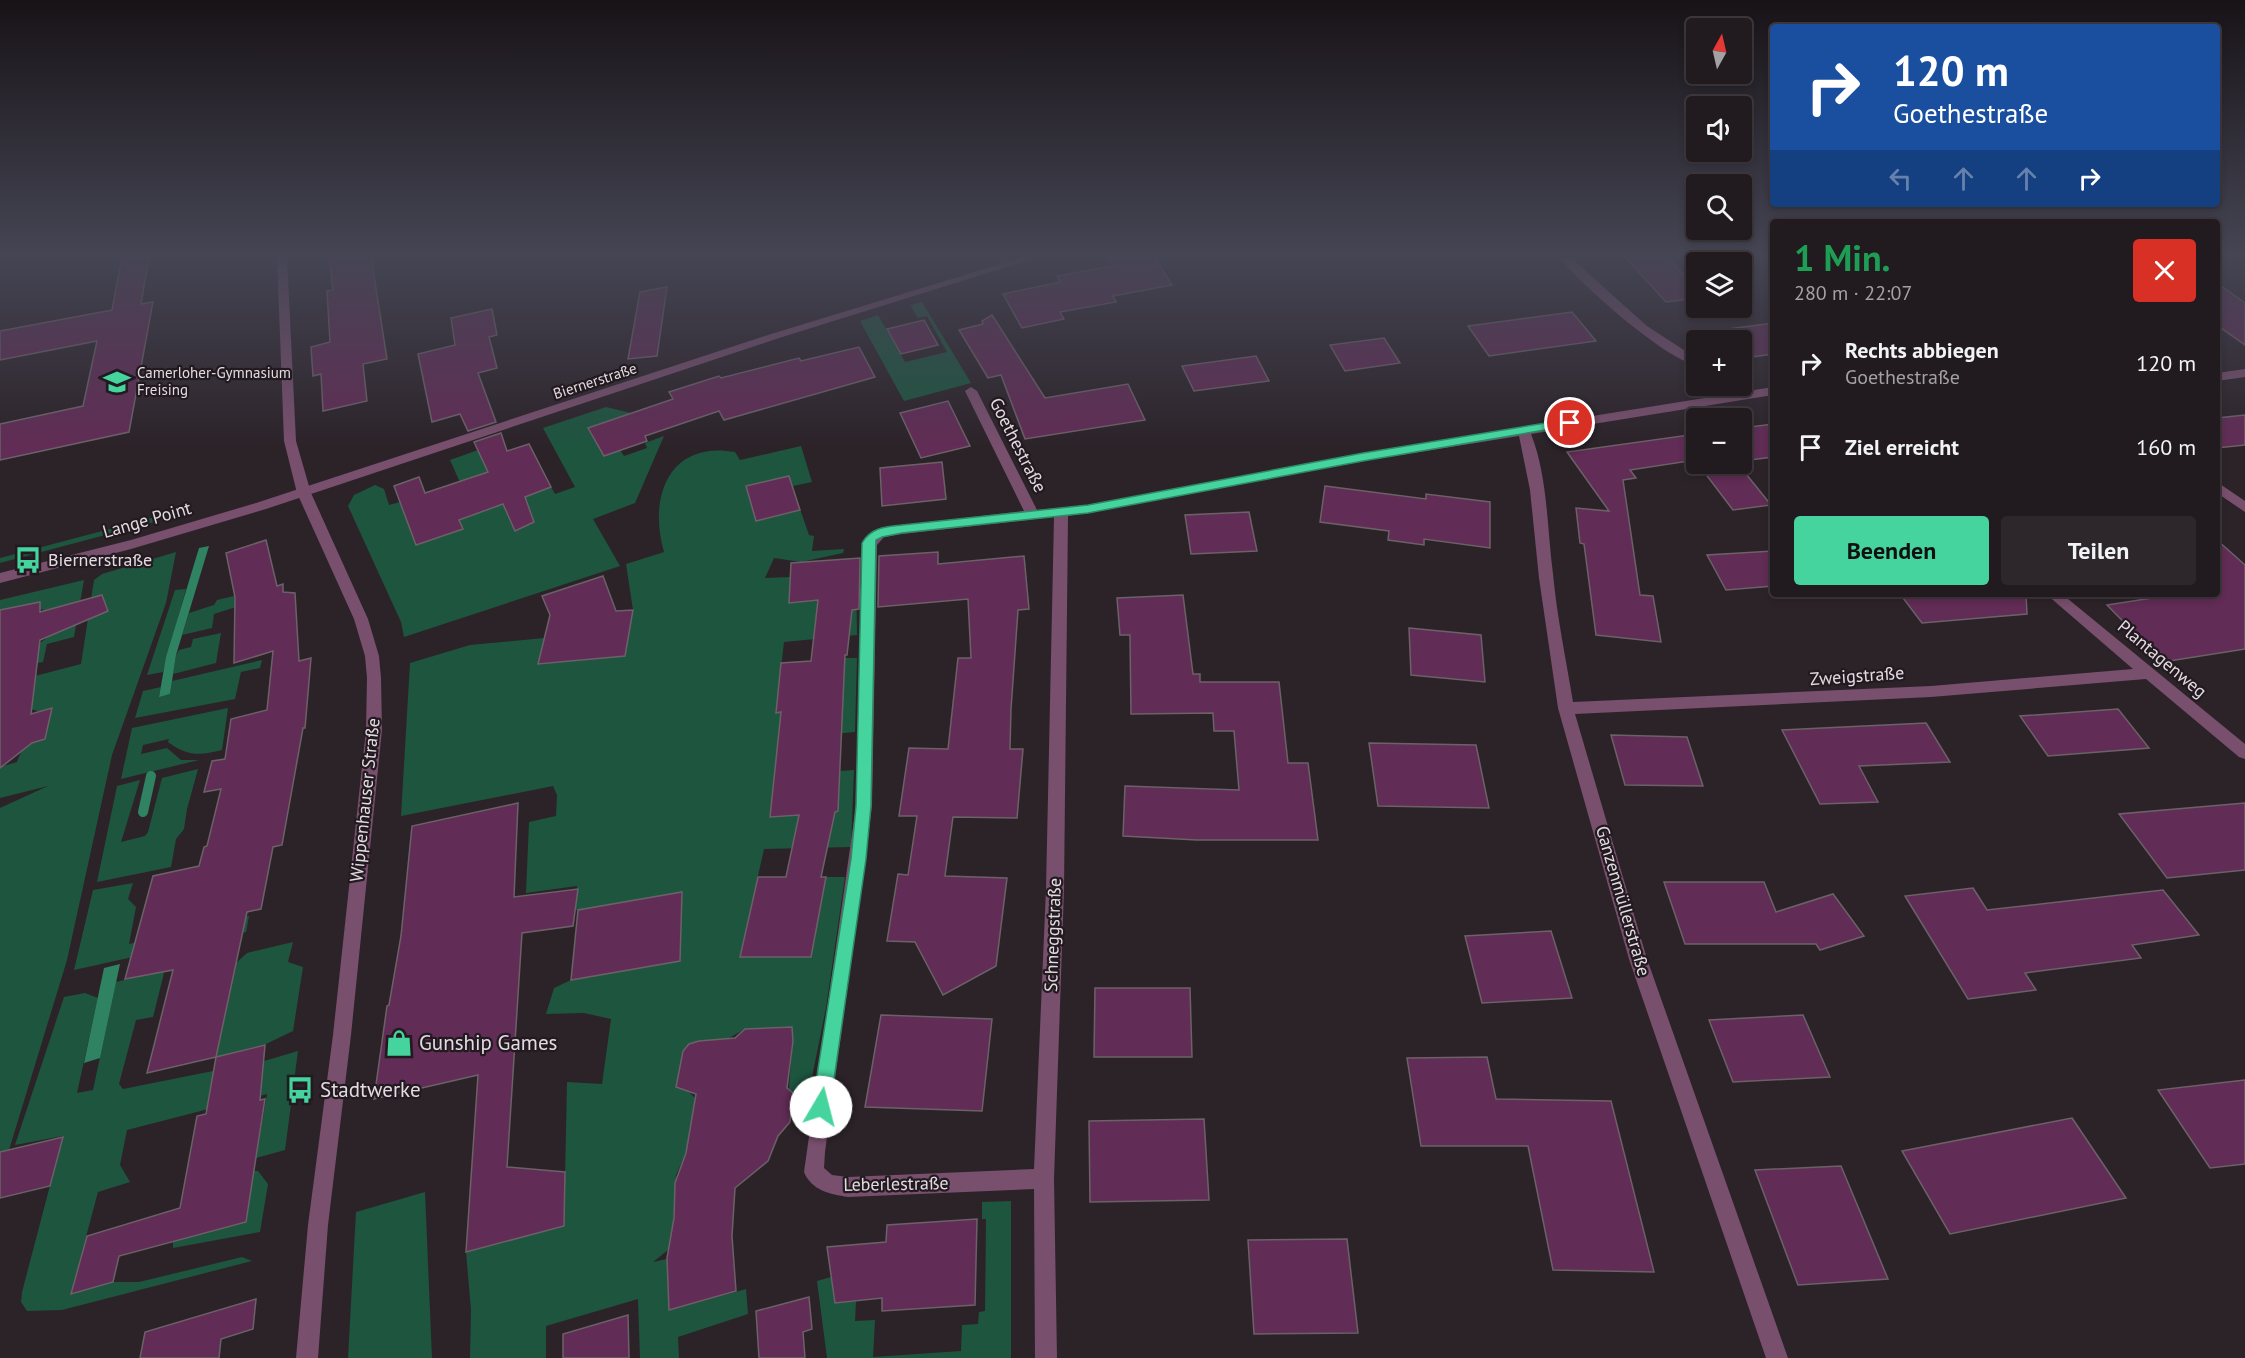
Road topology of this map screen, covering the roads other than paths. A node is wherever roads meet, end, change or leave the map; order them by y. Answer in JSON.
{"nodes":[{"id":1,"x":285,"y":320,"type":"edge"},
{"id":2,"x":823,"y":320,"type":"edge"},
{"id":3,"x":1636,"y":320,"type":"edge"},
{"id":4,"x":1686,"y":356,"type":"edge"},
{"id":5,"x":2245,"y":373,"type":"edge"},
{"id":6,"x":2220,"y":377,"type":"edge"},
{"id":7,"x":1752,"y":387,"type":"edge"},
{"id":8,"x":971,"y":391,"type":"dead end"},
{"id":9,"x":1770,"y":393,"type":"edge"},
{"id":10,"x":1523,"y":430,"type":"junction"},
{"id":11,"x":2220,"y":488,"type":"edge"},
{"id":12,"x":304,"y":493,"type":"junction"},
{"id":13,"x":2245,"y":508,"type":"edge"},
{"id":14,"x":1061,"y":512,"type":"junction"},
{"id":15,"x":1033,"y":515,"type":"junction"},
{"id":16,"x":871,"y":537,"type":"joint"},
{"id":17,"x":0,"y":578,"type":"edge"},
{"id":18,"x":2057,"y":597,"type":"edge"},
{"id":19,"x":2149,"y":673,"type":"junction"},
{"id":20,"x":1566,"y":708,"type":"junction"},
{"id":21,"x":2245,"y":753,"type":"edge"},
{"id":22,"x":1044,"y":1179,"type":"junction"},
{"id":23,"x":307,"y":1358,"type":"edge"},
{"id":24,"x":1046,"y":1358,"type":"edge"},
{"id":25,"x":1777,"y":1358,"type":"edge"}],
"edges":[{"from":1,"to":12,"type":"street","name":"Wippenhauser Straße"},
{"from":2,"to":12,"type":"street","name":"Biernerstraße"},
{"from":3,"to":4,"type":"street"},
{"from":5,"to":6,"type":"street"},
{"from":7,"to":9,"type":"street"},
{"from":8,"to":15,"type":"street","name":"Goethestraße"},
{"from":9,"to":10,"type":"street","name":"Goethestraße"},
{"from":10,"to":14,"type":"street","name":"Goethestraße"},
{"from":10,"to":20,"type":"street","name":"Ganzenmüllerstraße"},
{"from":11,"to":13,"type":"street"},
{"from":12,"to":17,"type":"street","name":"Lange Point"},
{"from":12,"to":23,"type":"street","name":"Wippenhauser Straße"},
{"from":14,"to":15,"type":"street","name":"Goethestraße"},
{"from":14,"to":22,"type":"street","name":"Schneggstraße"},
{"from":15,"to":16,"type":"street","name":"Goethestraße"},
{"from":16,"to":22,"type":"street","name":"Leberlestraße"},
{"from":18,"to":19,"type":"street","name":"Plantagenweg"},
{"from":19,"to":20,"type":"street","name":"Zweigstraße"},
{"from":19,"to":21,"type":"street","name":"Plantagenweg"},
{"from":20,"to":25,"type":"street","name":"Ganzenmüllerstraße"},
{"from":22,"to":24,"type":"street","name":"Schneggstraße"}]}
